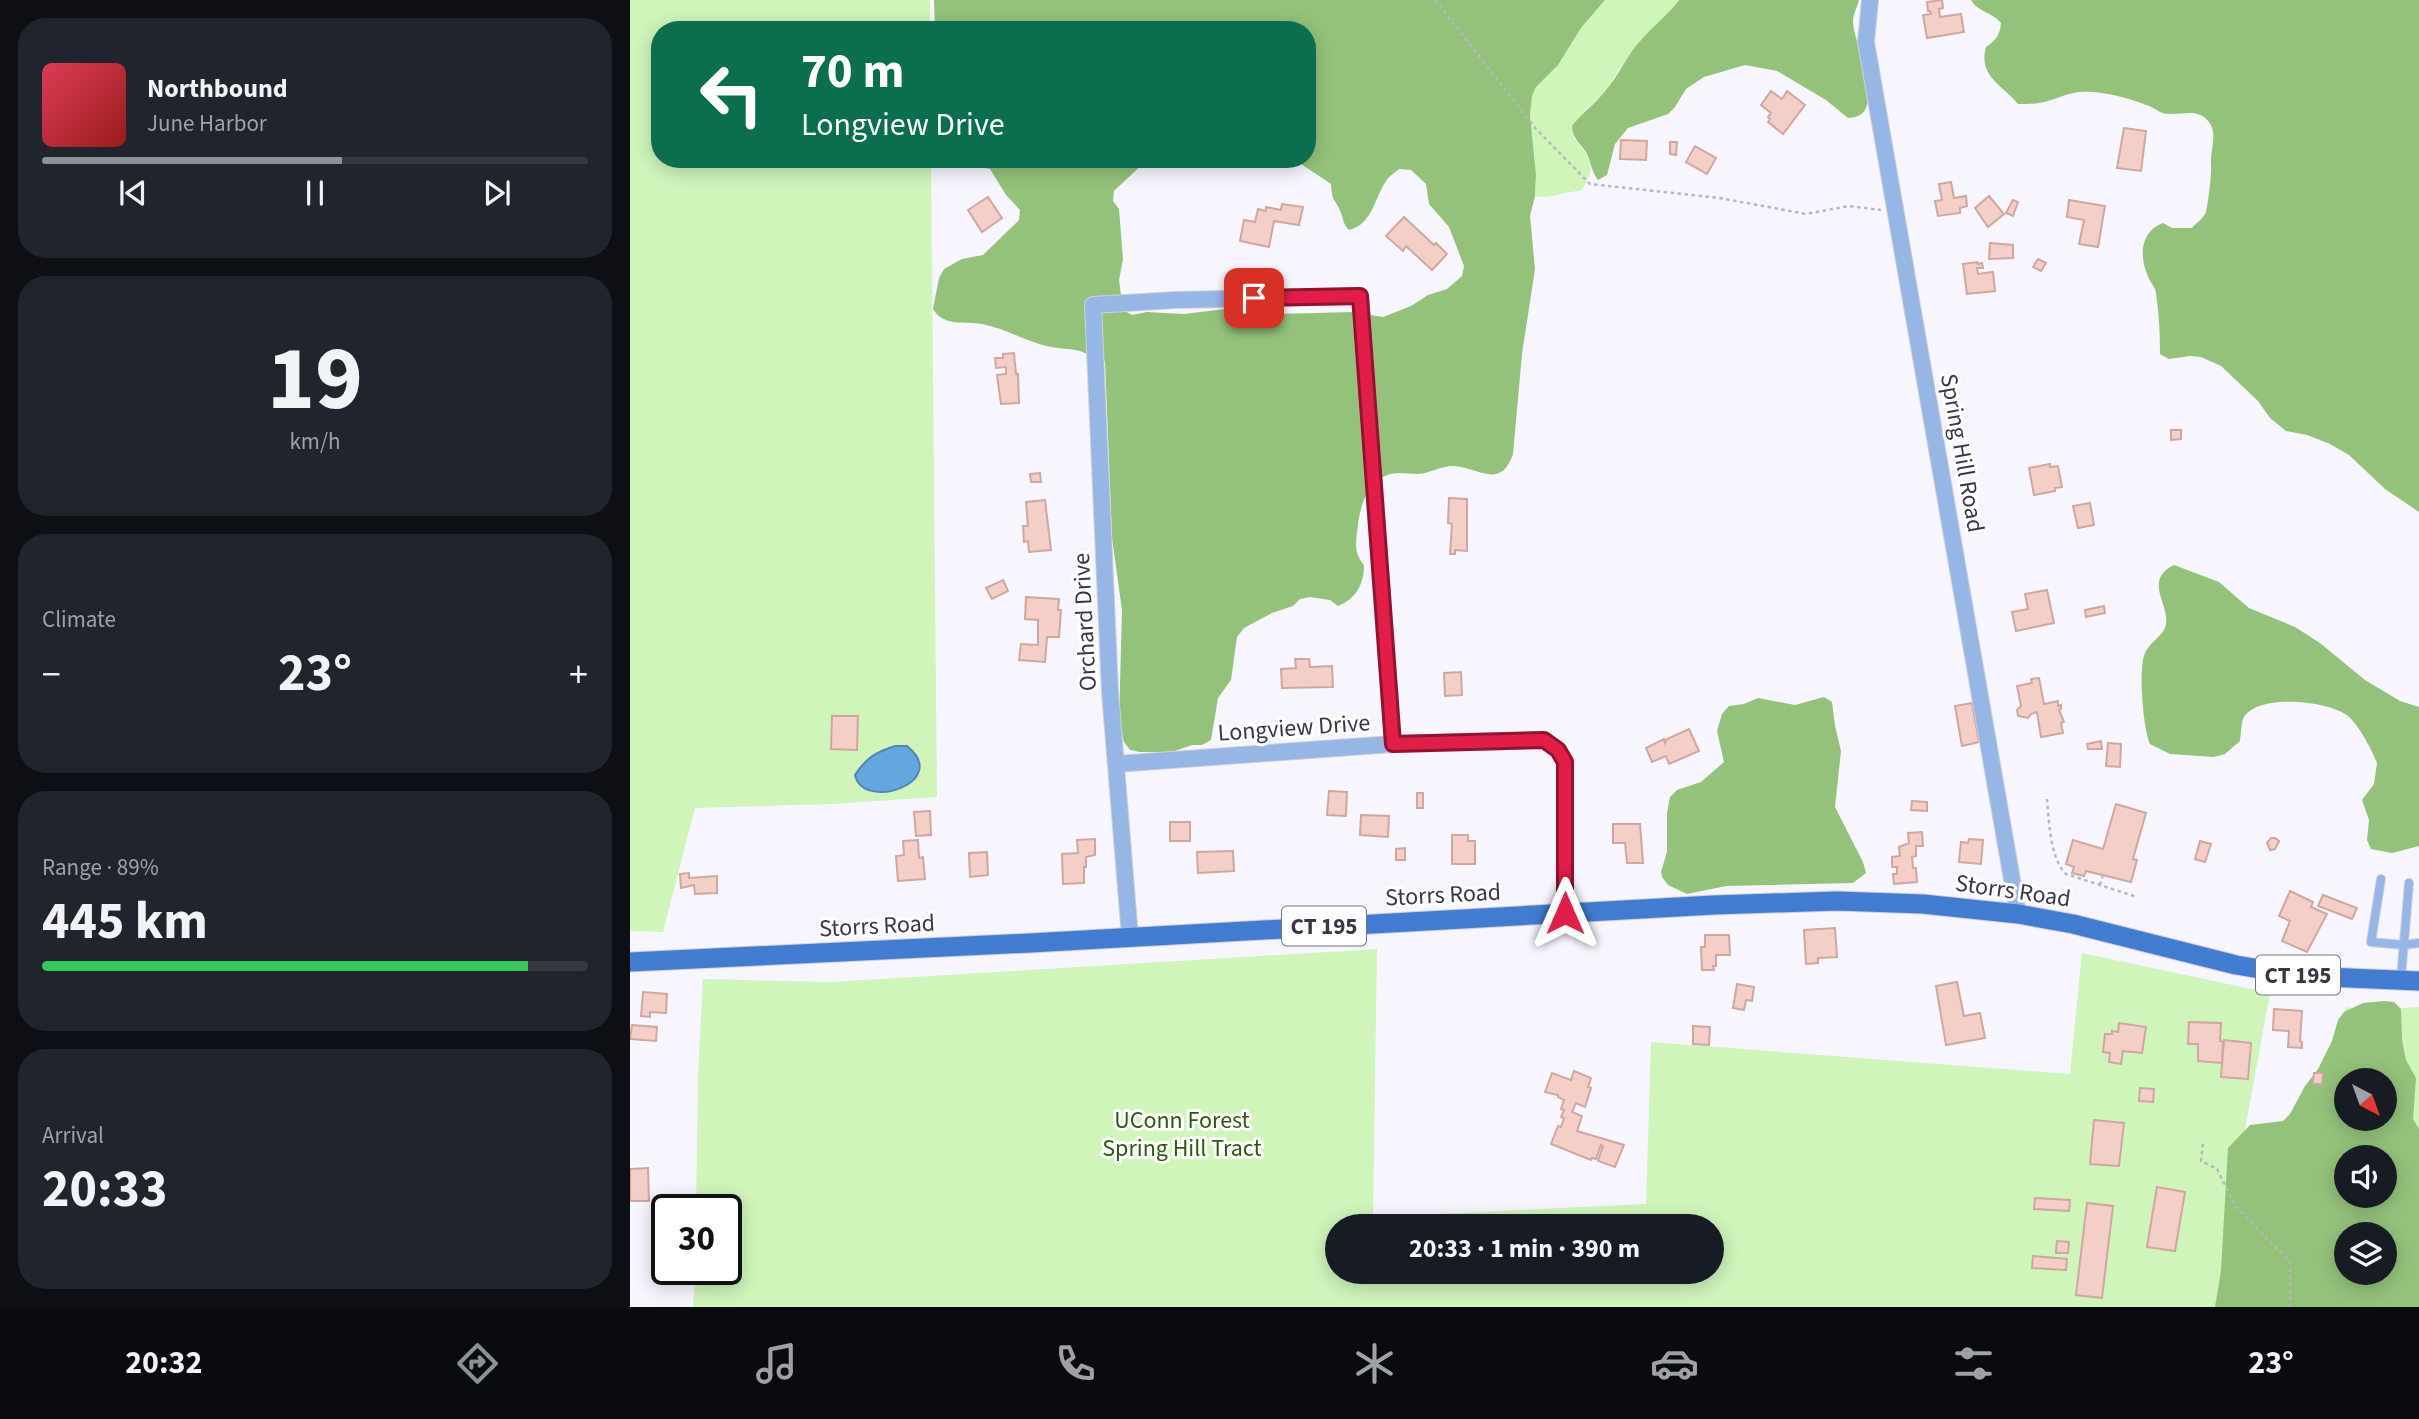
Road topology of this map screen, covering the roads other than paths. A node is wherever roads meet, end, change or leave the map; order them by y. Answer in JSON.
{"nodes":[{"id":1,"x":1870,"y":0,"type":"edge"},
{"id":2,"x":1393,"y":744,"type":"junction"},
{"id":3,"x":1116,"y":764,"type":"junction"},
{"id":4,"x":2381,"y":879,"type":"dead end"},
{"id":5,"x":2409,"y":883,"type":"dead end"},
{"id":6,"x":1565,"y":913,"type":"junction"},
{"id":7,"x":2018,"y":914,"type":"junction"},
{"id":8,"x":1130,"y":937,"type":"junction"},
{"id":9,"x":2419,"y":943,"type":"edge"},
{"id":10,"x":2404,"y":945,"type":"junction"},
{"id":11,"x":630,"y":962,"type":"edge"},
{"id":12,"x":2410,"y":981,"type":"edge"}],
"edges":[{"from":1,"to":7,"type":"street","name":"Spring Hill Road"},
{"from":2,"to":3,"type":"street","name":"Longview Drive"},
{"from":2,"to":3,"type":"street","name":"Orchard Drive"},
{"from":2,"to":6,"type":"street","name":"Longview Drive"},
{"from":3,"to":8,"type":"street","name":"Orchard Drive"},
{"from":4,"to":10,"type":"lane"},
{"from":5,"to":10,"type":"lane"},
{"from":6,"to":7,"type":"main road","name":"Storrs Road","number":"CT 195"},
{"from":6,"to":8,"type":"main road","name":"Storrs Road","number":"CT 195"},
{"from":7,"to":12,"type":"main road","name":"Storrs Road","number":"CT 195"},
{"from":8,"to":11,"type":"main road","name":"Storrs Road","number":"CT 195"},
{"from":9,"to":10,"type":"lane"},
{"from":10,"to":12,"type":"lane"}]}
